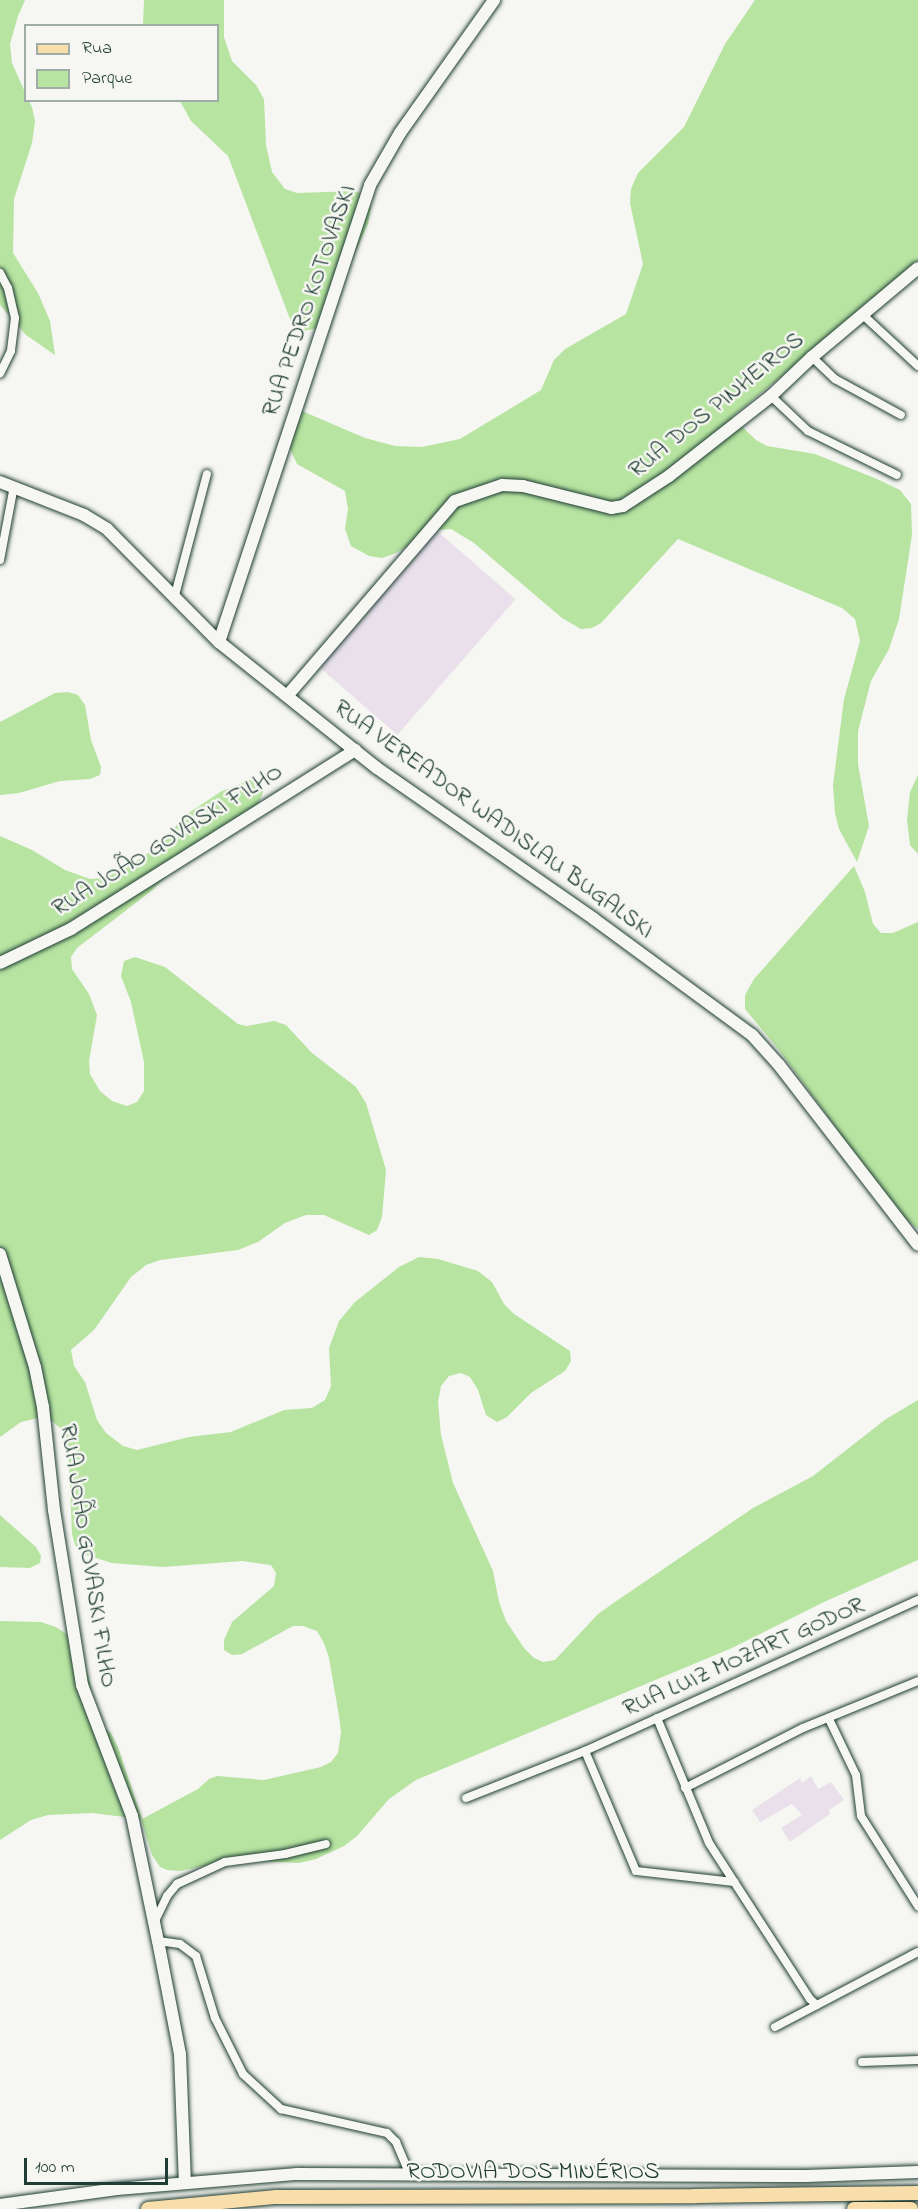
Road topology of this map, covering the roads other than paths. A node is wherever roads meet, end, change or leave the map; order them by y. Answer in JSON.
{"nodes":[{"id":1,"x":494,"y":0,"type":"edge"},
{"id":2,"x":918,"y":268,"type":"edge"},
{"id":3,"x":0,"y":273,"type":"edge"},
{"id":4,"x":862,"y":315,"type":"junction"},
{"id":5,"x":812,"y":357,"type":"junction"},
{"id":6,"x":918,"y":366,"type":"edge"},
{"id":7,"x":0,"y":374,"type":"edge"},
{"id":8,"x":771,"y":396,"type":"junction"},
{"id":9,"x":901,"y":415,"type":"dead end"},
{"id":10,"x":207,"y":474,"type":"dead end"},
{"id":11,"x":897,"y":475,"type":"dead end"},
{"id":12,"x":0,"y":482,"type":"edge"},
{"id":13,"x":14,"y":486,"type":"junction"},
{"id":14,"x":0,"y":560,"type":"edge"},
{"id":15,"x":175,"y":596,"type":"junction"},
{"id":16,"x":219,"y":642,"type":"junction"},
{"id":17,"x":287,"y":696,"type":"junction"},
{"id":18,"x":356,"y":750,"type":"junction"},
{"id":19,"x":0,"y":963,"type":"edge"},
{"id":20,"x":918,"y":1245,"type":"edge"},
{"id":21,"x":0,"y":1254,"type":"edge"},
{"id":22,"x":918,"y":1600,"type":"edge"},
{"id":23,"x":918,"y":1681,"type":"edge"},
{"id":24,"x":657,"y":1718,"type":"junction"},
{"id":25,"x":829,"y":1719,"type":"junction"},
{"id":26,"x":585,"y":1751,"type":"junction"},
{"id":27,"x":685,"y":1788,"type":"junction"},
{"id":28,"x":466,"y":1798,"type":"dead end"},
{"id":29,"x":326,"y":1844,"type":"dead end"},
{"id":30,"x":734,"y":1882,"type":"junction"},
{"id":31,"x":918,"y":1906,"type":"edge"},
{"id":32,"x":154,"y":1924,"type":"junction"},
{"id":33,"x":158,"y":1941,"type":"junction"},
{"id":34,"x":918,"y":1952,"type":"edge"},
{"id":35,"x":818,"y":2005,"type":"junction"},
{"id":36,"x":775,"y":2027,"type":"dead end"},
{"id":37,"x":918,"y":2060,"type":"edge"},
{"id":38,"x":862,"y":2062,"type":"dead end"},
{"id":39,"x":918,"y":2172,"type":"edge"},
{"id":40,"x":409,"y":2173,"type":"junction"},
{"id":41,"x":185,"y":2183,"type":"junction"},
{"id":42,"x":918,"y":2186,"type":"edge"},
{"id":43,"x":891,"y":2192,"type":"junction"},
{"id":44,"x":918,"y":2193,"type":"edge"},
{"id":45,"x":0,"y":2205,"type":"edge"},
{"id":46,"x":148,"y":2209,"type":"edge"},
{"id":47,"x":854,"y":2209,"type":"edge"},
{"id":48,"x":911,"y":2209,"type":"edge"}],
"edges":[{"from":1,"to":16,"type":"street","name":"RUA PEDRO KOTOVASKI"},
{"from":2,"to":4,"type":"street","name":"RUA DOS PINHEIROS"},
{"from":3,"to":7,"type":"street"},
{"from":4,"to":5,"type":"street","name":"RUA DOS PINHEIROS"},
{"from":4,"to":6,"type":"street"},
{"from":5,"to":8,"type":"street","name":"RUA DOS PINHEIROS"},
{"from":5,"to":9,"type":"street"},
{"from":8,"to":11,"type":"street"},
{"from":8,"to":17,"type":"street","name":"RUA DOS PINHEIROS"},
{"from":10,"to":15,"type":"street"},
{"from":12,"to":13,"type":"street","name":"RUA VEREADOR WADISLAU BUGALSKI"},
{"from":13,"to":14,"type":"street"},
{"from":13,"to":15,"type":"street","name":"RUA VEREADOR WADISLAU BUGALSKI"},
{"from":15,"to":16,"type":"street","name":"RUA VEREADOR WADISLAU BUGALSKI"},
{"from":16,"to":17,"type":"street","name":"RUA VEREADOR WADISLAU BUGALSKI"},
{"from":17,"to":18,"type":"street","name":"RUA VEREADOR WADISLAU BUGALSKI"},
{"from":18,"to":19,"type":"street","name":"RUA JOÃO GOVASKI FILHO"},
{"from":18,"to":20,"type":"street","name":"RUA VEREADOR WADISLAU BUGALSKI"},
{"from":21,"to":32,"type":"street","name":"RUA JOÃO GOVASKI FILHO"},
{"from":22,"to":24,"type":"street","name":"RUA LUIZ MOZART GODOR"},
{"from":23,"to":25,"type":"street"},
{"from":24,"to":26,"type":"street","name":"RUA LUIZ MOZART GODOR"},
{"from":24,"to":27,"type":"street"},
{"from":25,"to":27,"type":"street"},
{"from":25,"to":31,"type":"street"},
{"from":26,"to":28,"type":"street","name":"RUA LUIZ MOZART GODOR"},
{"from":26,"to":30,"type":"street"},
{"from":27,"to":30,"type":"street"},
{"from":29,"to":32,"type":"street"},
{"from":30,"to":35,"type":"street"},
{"from":32,"to":33,"type":"street","name":"RUA JOÃO GOVASKI FILHO"},
{"from":33,"to":40,"type":"street"},
{"from":33,"to":41,"type":"street","name":"RUA JOÃO GOVASKI FILHO"},
{"from":34,"to":35,"type":"street"},
{"from":35,"to":36,"type":"street"},
{"from":37,"to":38,"type":"street"},
{"from":39,"to":40,"type":"street"},
{"from":40,"to":41,"type":"street"},
{"from":41,"to":45,"type":"street"},
{"from":42,"to":43,"type":"main road"},
{"from":43,"to":44,"type":"main road","name":"RODOVIA DOS MINÉRIOS"},
{"from":43,"to":46,"type":"main road","name":"RODOVIA DOS MINÉRIOS"},
{"from":47,"to":48,"type":"main road"}]}
